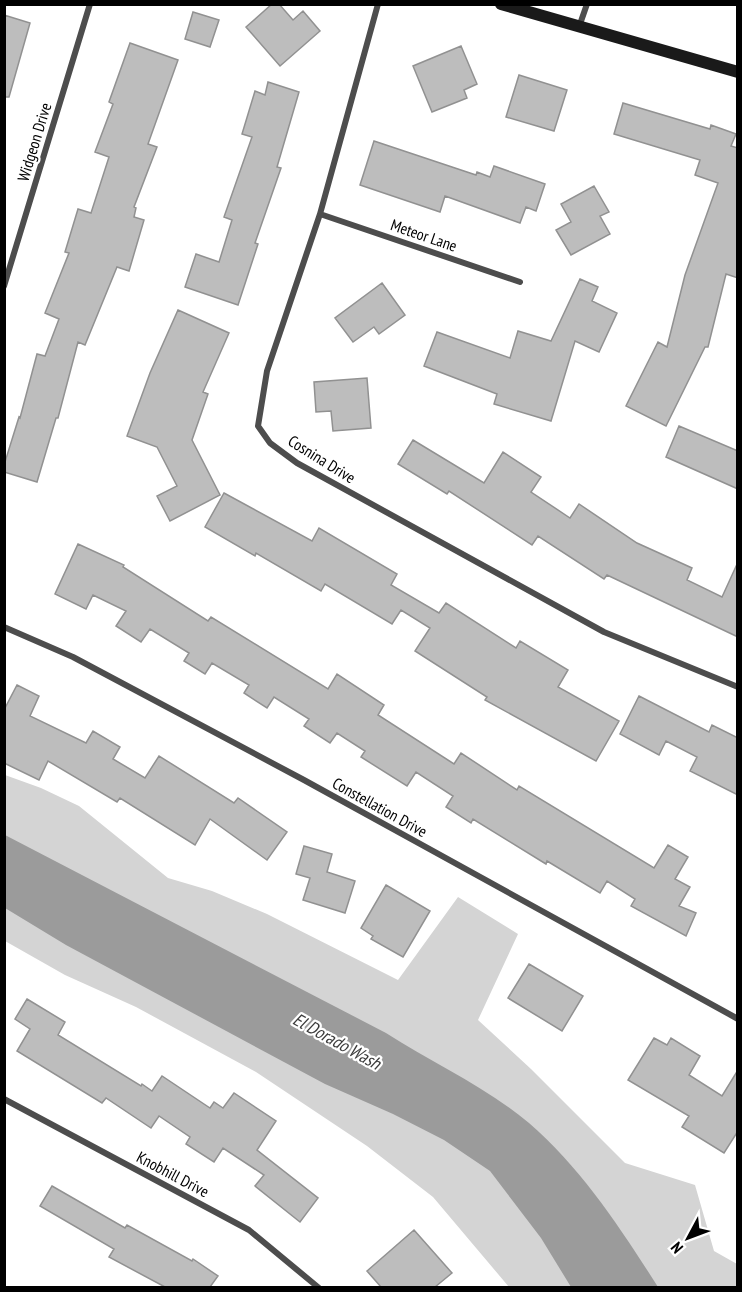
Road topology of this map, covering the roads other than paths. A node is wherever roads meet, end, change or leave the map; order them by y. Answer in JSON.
{"nodes":[{"id":1,"x":90,"y":4,"type":"edge"},
{"id":2,"x":378,"y":4,"type":"edge"},
{"id":3,"x":501,"y":4,"type":"edge"},
{"id":4,"x":587,"y":4,"type":"edge"},
{"id":5,"x":579,"y":27,"type":"junction"},
{"id":6,"x":738,"y":72,"type":"edge"},
{"id":7,"x":320,"y":214,"type":"junction"},
{"id":8,"x":520,"y":282,"type":"dead end"},
{"id":9,"x":4,"y":286,"type":"edge"},
{"id":10,"x":4,"y":627,"type":"edge"},
{"id":11,"x":738,"y":687,"type":"edge"},
{"id":12,"x":738,"y":1019,"type":"edge"},
{"id":13,"x":4,"y":1099,"type":"edge"},
{"id":14,"x":319,"y":1287,"type":"edge"}],
"edges":[{"from":1,"to":9,"type":"street","name":"Widgeon Drive"},
{"from":2,"to":7,"type":"street","name":"Cosnina Drive"},
{"from":3,"to":5,"type":"main road"},
{"from":4,"to":5,"type":"street"},
{"from":5,"to":6,"type":"main road"},
{"from":7,"to":8,"type":"street","name":"Meteor Lane"},
{"from":7,"to":11,"type":"street","name":"Cosnina Drive"},
{"from":10,"to":12,"type":"street","name":"Constellation Drive"},
{"from":13,"to":14,"type":"street","name":"Knobhill Drive"}]}
